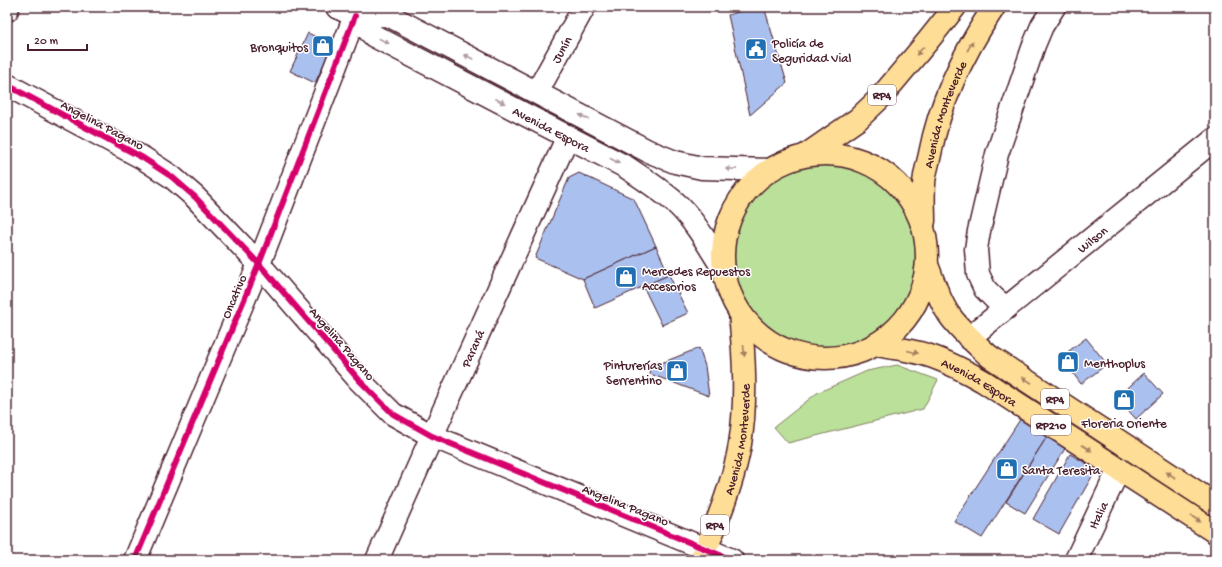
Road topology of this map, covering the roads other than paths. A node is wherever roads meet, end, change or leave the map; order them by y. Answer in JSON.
{"nodes":[{"id":1,"x":8,"y":7,"type":"edge"},
{"id":2,"x":584,"y":7,"type":"edge"},
{"id":3,"x":955,"y":7,"type":"edge"},
{"id":4,"x":994,"y":7,"type":"edge"},
{"id":5,"x":1054,"y":7,"type":"edge"},
{"id":6,"x":7,"y":10,"type":"edge"},
{"id":7,"x":346,"y":12,"type":"edge"},
{"id":8,"x":7,"y":85,"type":"edge"},
{"id":9,"x":537,"y":92,"type":"junction"},
{"id":10,"x":568,"y":136,"type":"junction"},
{"id":11,"x":1215,"y":139,"type":"edge"},
{"id":12,"x":806,"y":155,"type":"junction"},
{"id":13,"x":770,"y":170,"type":"junction"},
{"id":14,"x":925,"y":230,"type":"junction"},
{"id":15,"x":259,"y":264,"type":"junction"},
{"id":16,"x":927,"y":265,"type":"junction"},
{"id":17,"x":724,"y":270,"type":"junction"},
{"id":18,"x":1006,"y":308,"type":"junction"},
{"id":19,"x":740,"y":313,"type":"junction"},
{"id":20,"x":969,"y":338,"type":"junction"},
{"id":21,"x":875,"y":345,"type":"junction"},
{"id":22,"x":432,"y":436,"type":"junction"},
{"id":23,"x":1119,"y":469,"type":"junction"},
{"id":24,"x":1215,"y":504,"type":"edge"},
{"id":25,"x":1215,"y":532,"type":"edge"},
{"id":26,"x":703,"y":554,"type":"edge"},
{"id":27,"x":135,"y":560,"type":"edge"},
{"id":28,"x":377,"y":560,"type":"edge"},
{"id":29,"x":732,"y":560,"type":"edge"},
{"id":30,"x":1076,"y":560,"type":"edge"}],
"edges":[{"from":1,"to":6,"type":"street"},
{"from":2,"to":9,"type":"street","name":"Junín"},
{"from":3,"to":12,"type":"main road","number":"RP4","one_way":true},
{"from":14,"to":4,"type":"main road","name":"Avenida Monteverde","number":"RP4","one_way":true},
{"from":5,"to":18,"type":"street"},
{"from":9,"to":7,"type":"street","name":"Avenida Espora","one_way":true},
{"from":7,"to":10,"type":"street","name":"Avenida Espora","one_way":true},
{"from":7,"to":15,"type":"street","name":"Oncativo"},
{"from":8,"to":15,"type":"street","name":"Angelina Pagano"},
{"from":13,"to":9,"type":"street","name":"Avenida Espora","one_way":true},
{"from":10,"to":17,"type":"street","name":"Avenida Espora","one_way":true},
{"from":10,"to":22,"type":"street","name":"Paraná"},
{"from":11,"to":18,"type":"street","name":"Wilson"},
{"from":12,"to":13,"type":"main road","number":"RP4"},
{"from":12,"to":14,"type":"main road","number":"RP4"},
{"from":13,"to":17,"type":"main road","number":"RP4"},
{"from":14,"to":16,"type":"main road","number":"RP4"},
{"from":15,"to":22,"type":"street","name":"Angelina Pagano"},
{"from":15,"to":27,"type":"street","name":"Oncativo"},
{"from":16,"to":20,"type":"main road","name":"Avenida Espora","number":"RP4"},
{"from":16,"to":21,"type":"main road","number":"RP4"},
{"from":17,"to":19,"type":"main road","number":"RP4"},
{"from":18,"to":20,"type":"street","name":"Wilson"},
{"from":19,"to":21,"type":"main road","number":"RP4"},
{"from":19,"to":26,"type":"main road","name":"Avenida Monteverde","number":"RP4","one_way":true},
{"from":24,"to":20,"type":"main road","name":"Avenida Espora","number":"RP4","one_way":true},
{"from":21,"to":23,"type":"main road","name":"Avenida Espora","number":"RP210","one_way":true},
{"from":22,"to":26,"type":"street","name":"Angelina Pagano"},
{"from":22,"to":28,"type":"street","name":"Paraná"},
{"from":23,"to":25,"type":"main road","name":"Avenida Espora","number":"RP210","one_way":true},
{"from":23,"to":30,"type":"street","name":"Italia"},
{"from":26,"to":29,"type":"street","name":"Angelina Pagano"}]}
